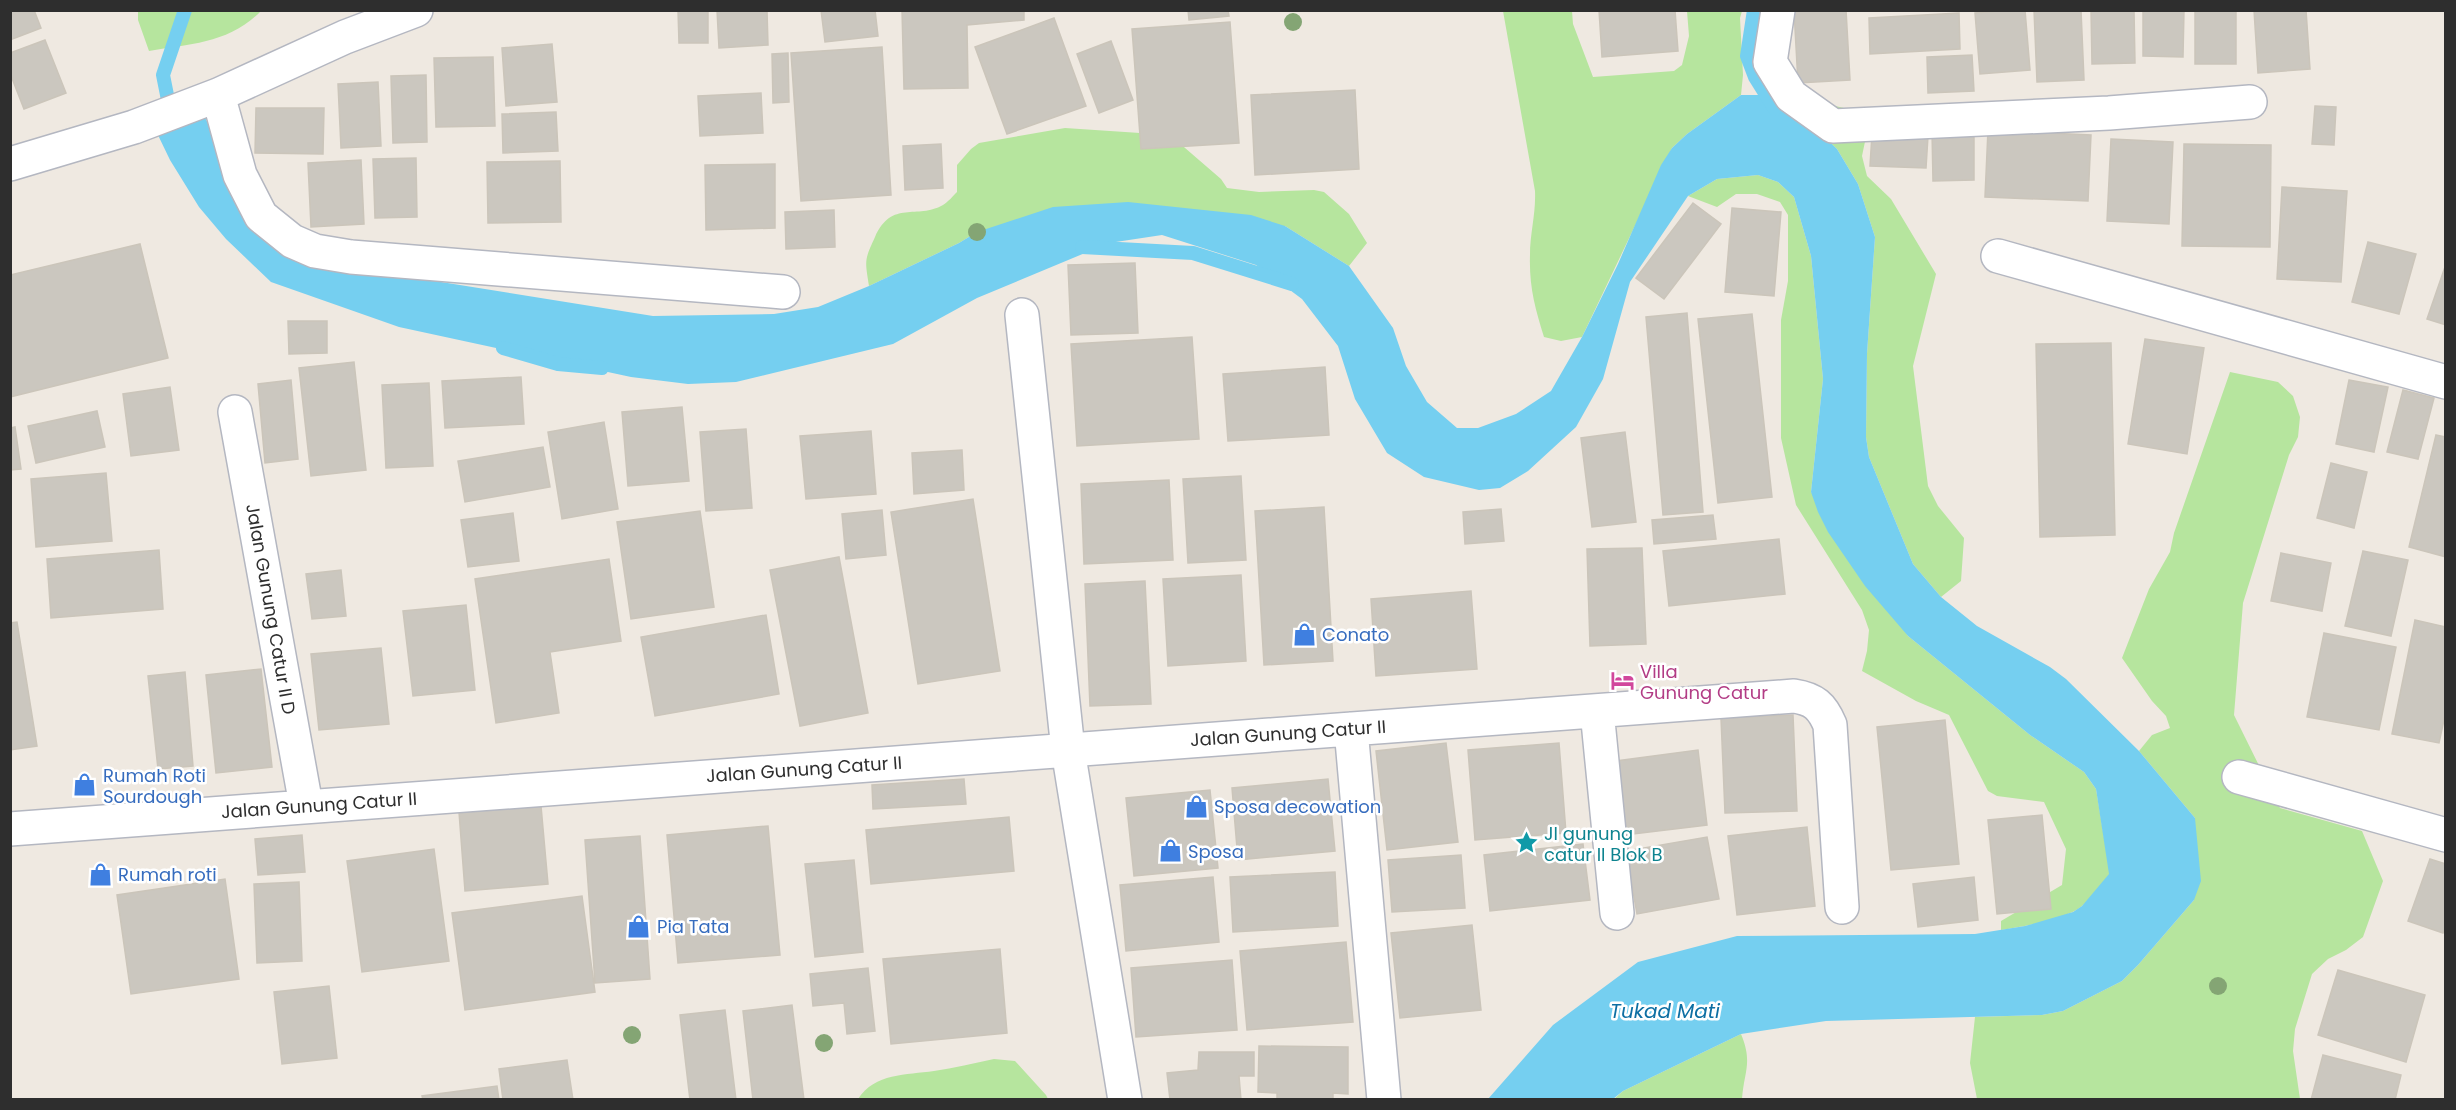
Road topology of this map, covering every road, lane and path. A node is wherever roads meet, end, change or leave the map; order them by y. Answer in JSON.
{"nodes":[{"id":1,"x":416,"y":10,"type":"edge"},
{"id":2,"x":1778,"y":10,"type":"edge"},
{"id":3,"x":213,"y":97,"type":"junction"},
{"id":4,"x":2250,"y":102,"type":"dead end"},
{"id":5,"x":10,"y":164,"type":"edge"},
{"id":6,"x":1998,"y":256,"type":"dead end"},
{"id":7,"x":783,"y":292,"type":"dead end"},
{"id":8,"x":1022,"y":315,"type":"dead end"},
{"id":9,"x":2445,"y":382,"type":"edge"},
{"id":10,"x":235,"y":412,"type":"dead end"},
{"id":11,"x":1597,"y":711,"type":"junction"},
{"id":12,"x":1351,"y":729,"type":"junction"},
{"id":13,"x":1068,"y":750,"type":"junction"},
{"id":14,"x":2239,"y":777,"type":"dead end"},
{"id":15,"x":306,"y":805,"type":"junction"},
{"id":16,"x":10,"y":829,"type":"edge"},
{"id":17,"x":2445,"y":835,"type":"edge"},
{"id":18,"x":1842,"y":907,"type":"dead end"},
{"id":19,"x":1617,"y":913,"type":"dead end"},
{"id":20,"x":1125,"y":1100,"type":"edge"},
{"id":21,"x":1384,"y":1100,"type":"edge"}],
"edges":[{"from":1,"to":3,"type":"street"},
{"from":2,"to":4,"type":"street"},
{"from":3,"to":5,"type":"street"},
{"from":3,"to":7,"type":"street"},
{"from":6,"to":9,"type":"street"},
{"from":8,"to":13,"type":"street"},
{"from":10,"to":15,"type":"street","name":"Jalan Gunung Catur II D"},
{"from":11,"to":12,"type":"street","name":"Jalan Gunung Catur II"},
{"from":11,"to":18,"type":"street","name":"Jalan Gunung Catur II"},
{"from":11,"to":19,"type":"street"},
{"from":12,"to":13,"type":"street","name":"Jalan Gunung Catur II"},
{"from":12,"to":21,"type":"street"},
{"from":13,"to":15,"type":"street","name":"Jalan Gunung Catur II"},
{"from":13,"to":20,"type":"street"},
{"from":14,"to":17,"type":"street"},
{"from":15,"to":16,"type":"street","name":"Jalan Gunung Catur II"}]}
